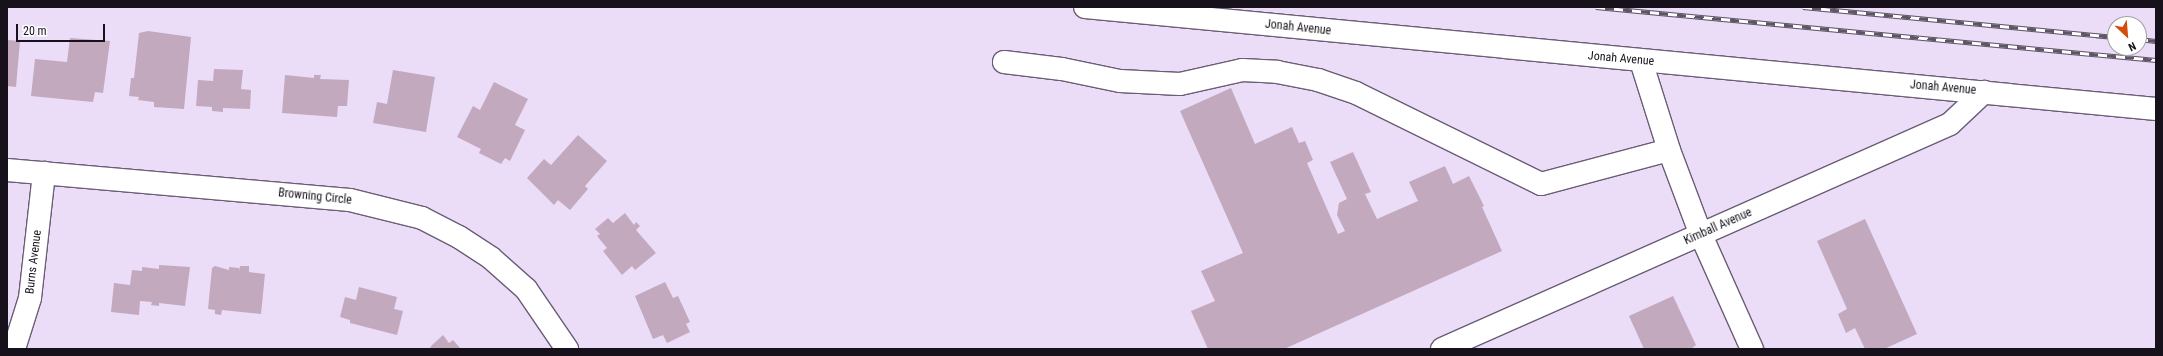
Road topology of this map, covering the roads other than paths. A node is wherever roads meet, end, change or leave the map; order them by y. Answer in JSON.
{"nodes":[{"id":1,"x":1085,"y":7,"type":"edge"},
{"id":2,"x":1641,"y":61,"type":"junction"},
{"id":3,"x":1004,"y":62,"type":"dead end"},
{"id":4,"x":1984,"y":92,"type":"junction"},
{"id":5,"x":2156,"y":110,"type":"edge"},
{"id":6,"x":1669,"y":150,"type":"junction"},
{"id":7,"x":7,"y":170,"type":"edge"},
{"id":8,"x":44,"y":173,"type":"junction"},
{"id":9,"x":1701,"y":235,"type":"junction"},
{"id":10,"x":14,"y":349,"type":"edge"},
{"id":11,"x":567,"y":349,"type":"edge"},
{"id":12,"x":1442,"y":349,"type":"edge"},
{"id":13,"x":1752,"y":349,"type":"edge"}],
"edges":[{"from":1,"to":2,"type":"street","name":"Jonah Avenue"},
{"from":2,"to":4,"type":"street","name":"Jonah Avenue"},
{"from":2,"to":6,"type":"street"},
{"from":3,"to":6,"type":"street"},
{"from":4,"to":5,"type":"street","name":"Jonah Avenue"},
{"from":4,"to":9,"type":"street","name":"Kimball Avenue"},
{"from":6,"to":9,"type":"street"},
{"from":7,"to":8,"type":"street","name":"Browning Circle"},
{"from":8,"to":10,"type":"street","name":"Burns Avenue"},
{"from":8,"to":11,"type":"street","name":"Browning Circle"},
{"from":9,"to":12,"type":"street","name":"Kimball Avenue"},
{"from":9,"to":13,"type":"street"}]}
